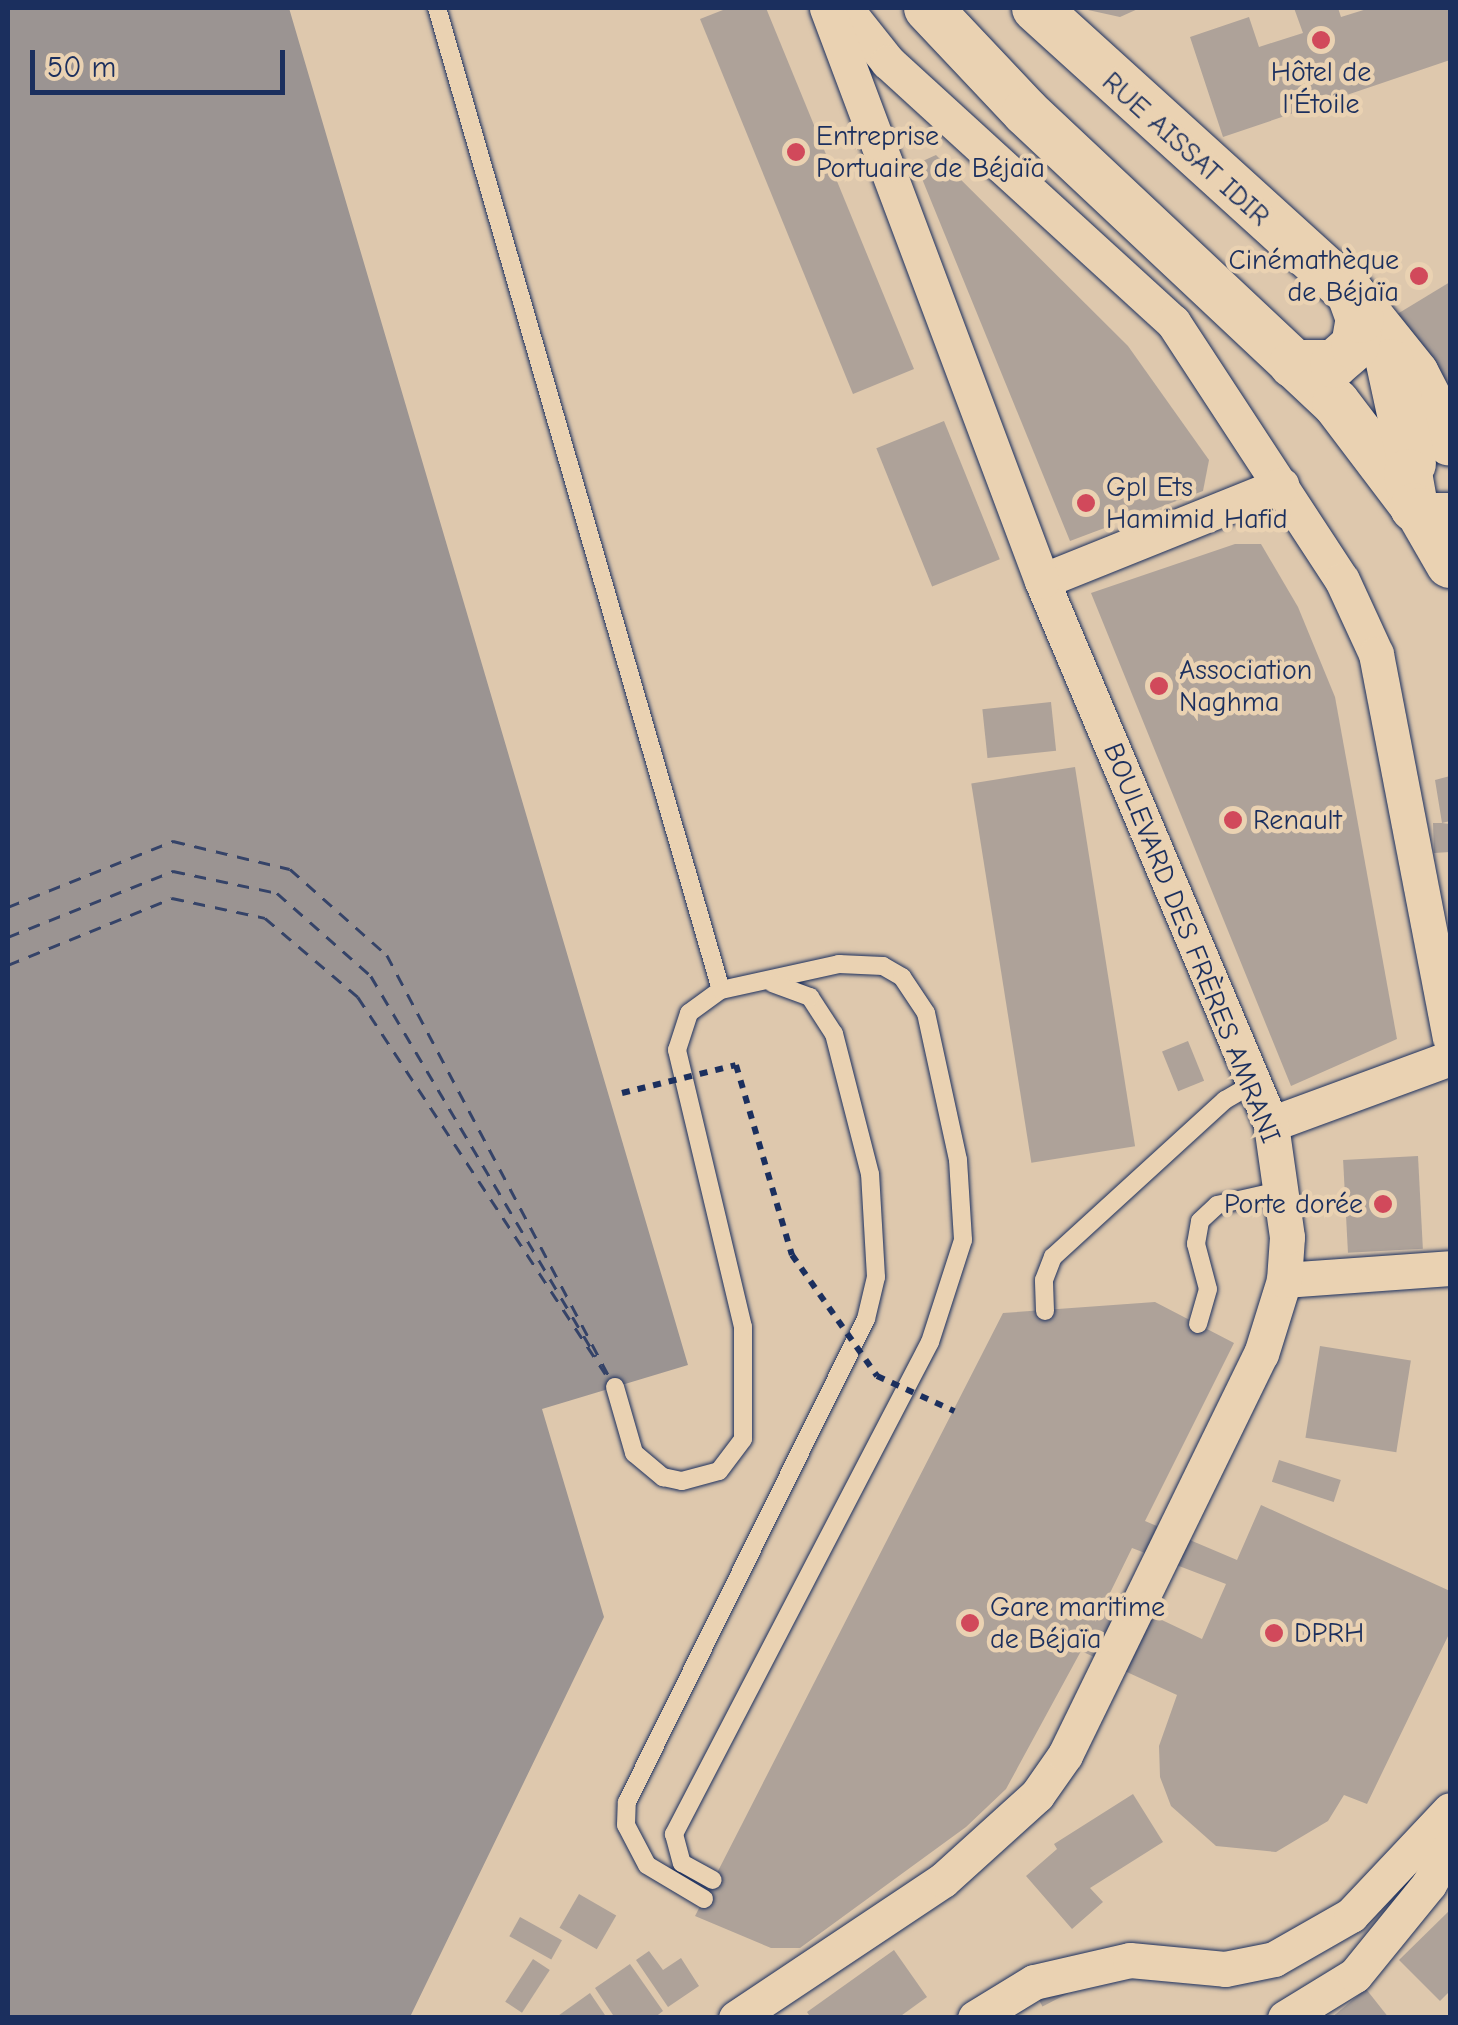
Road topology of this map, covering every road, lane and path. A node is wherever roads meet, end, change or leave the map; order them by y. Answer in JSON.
{"nodes":[{"id":1,"x":437,"y":8,"type":"edge"},
{"id":2,"x":827,"y":8,"type":"edge"},
{"id":3,"x":845,"y":8,"type":"edge"},
{"id":4,"x":928,"y":8,"type":"edge"},
{"id":5,"x":1036,"y":8,"type":"edge"},
{"id":6,"x":1350,"y":294,"type":"junction"},
{"id":7,"x":1293,"y":364,"type":"junction"},
{"id":8,"x":1336,"y":403,"type":"junction"},
{"id":9,"x":1432,"y":482,"type":"edge"},
{"id":10,"x":1281,"y":485,"type":"junction"},
{"id":11,"x":1450,"y":564,"type":"edge"},
{"id":12,"x":1042,"y":581,"type":"junction"},
{"id":13,"x":747,"y":985,"type":"junction"},
{"id":14,"x":721,"y":990,"type":"junction"},
{"id":15,"x":1450,"y":1037,"type":"edge"},
{"id":16,"x":1450,"y":1058,"type":"edge"},
{"id":17,"x":1254,"y":1083,"type":"junction"},
{"id":18,"x":622,"y":1093,"type":"dead end"},
{"id":19,"x":1271,"y":1124,"type":"junction"},
{"id":20,"x":1284,"y":1190,"type":"junction"},
{"id":21,"x":1450,"y":1268,"type":"edge"},
{"id":22,"x":1284,"y":1280,"type":"junction"},
{"id":23,"x":1045,"y":1310,"type":"dead end"},
{"id":24,"x":1198,"y":1324,"type":"dead end"},
{"id":25,"x":615,"y":1387,"type":"dead end"},
{"id":26,"x":954,"y":1411,"type":"dead end"},
{"id":27,"x":1450,"y":1810,"type":"edge"},
{"id":28,"x":1450,"y":1846,"type":"edge"},
{"id":29,"x":713,"y":1880,"type":"dead end"},
{"id":30,"x":704,"y":1899,"type":"dead end"},
{"id":31,"x":736,"y":2018,"type":"edge"},
{"id":32,"x":975,"y":2018,"type":"edge"},
{"id":33,"x":1286,"y":2018,"type":"edge"}],
"edges":[{"from":1,"to":14,"type":"lane"},
{"from":2,"to":12,"type":"street","name":"BOULEVARD DES FRÈRES AMRANI"},
{"from":3,"to":10,"type":"street"},
{"from":4,"to":7,"type":"main road"},
{"from":5,"to":6,"type":"main road","name":"RUE AISSAT IDIR"},
{"from":6,"to":7,"type":"main road"},
{"from":6,"to":9,"type":"main road","name":"RUE AISSAT IDIR"},
{"from":7,"to":8,"type":"main road"},
{"from":8,"to":9,"type":"main road"},
{"from":8,"to":9,"type":"main road"},
{"from":9,"to":11,"type":"main road"},
{"from":10,"to":12,"type":"street"},
{"from":10,"to":15,"type":"street"},
{"from":12,"to":17,"type":"street","name":"BOULEVARD DES FRÈRES AMRANI"},
{"from":13,"to":14,"type":"lane"},
{"from":13,"to":29,"type":"lane"},
{"from":13,"to":30,"type":"lane"},
{"from":14,"to":25,"type":"lane"},
{"from":16,"to":19,"type":"street"},
{"from":17,"to":19,"type":"street","name":"BOULEVARD DES FRÈRES AMRANI"},
{"from":17,"to":23,"type":"lane"},
{"from":18,"to":26,"type":"path","bridge":true},
{"from":19,"to":20,"type":"street","name":"BOULEVARD DES FRÈRES AMRANI"},
{"from":20,"to":22,"type":"street","name":"BOULEVARD DES FRÈRES AMRANI"},
{"from":20,"to":24,"type":"lane"},
{"from":21,"to":22,"type":"street"},
{"from":22,"to":31,"type":"street","name":"BOULEVARD DES FRÈRES AMRANI"},
{"from":27,"to":32,"type":"street"},
{"from":28,"to":33,"type":"street"}]}
